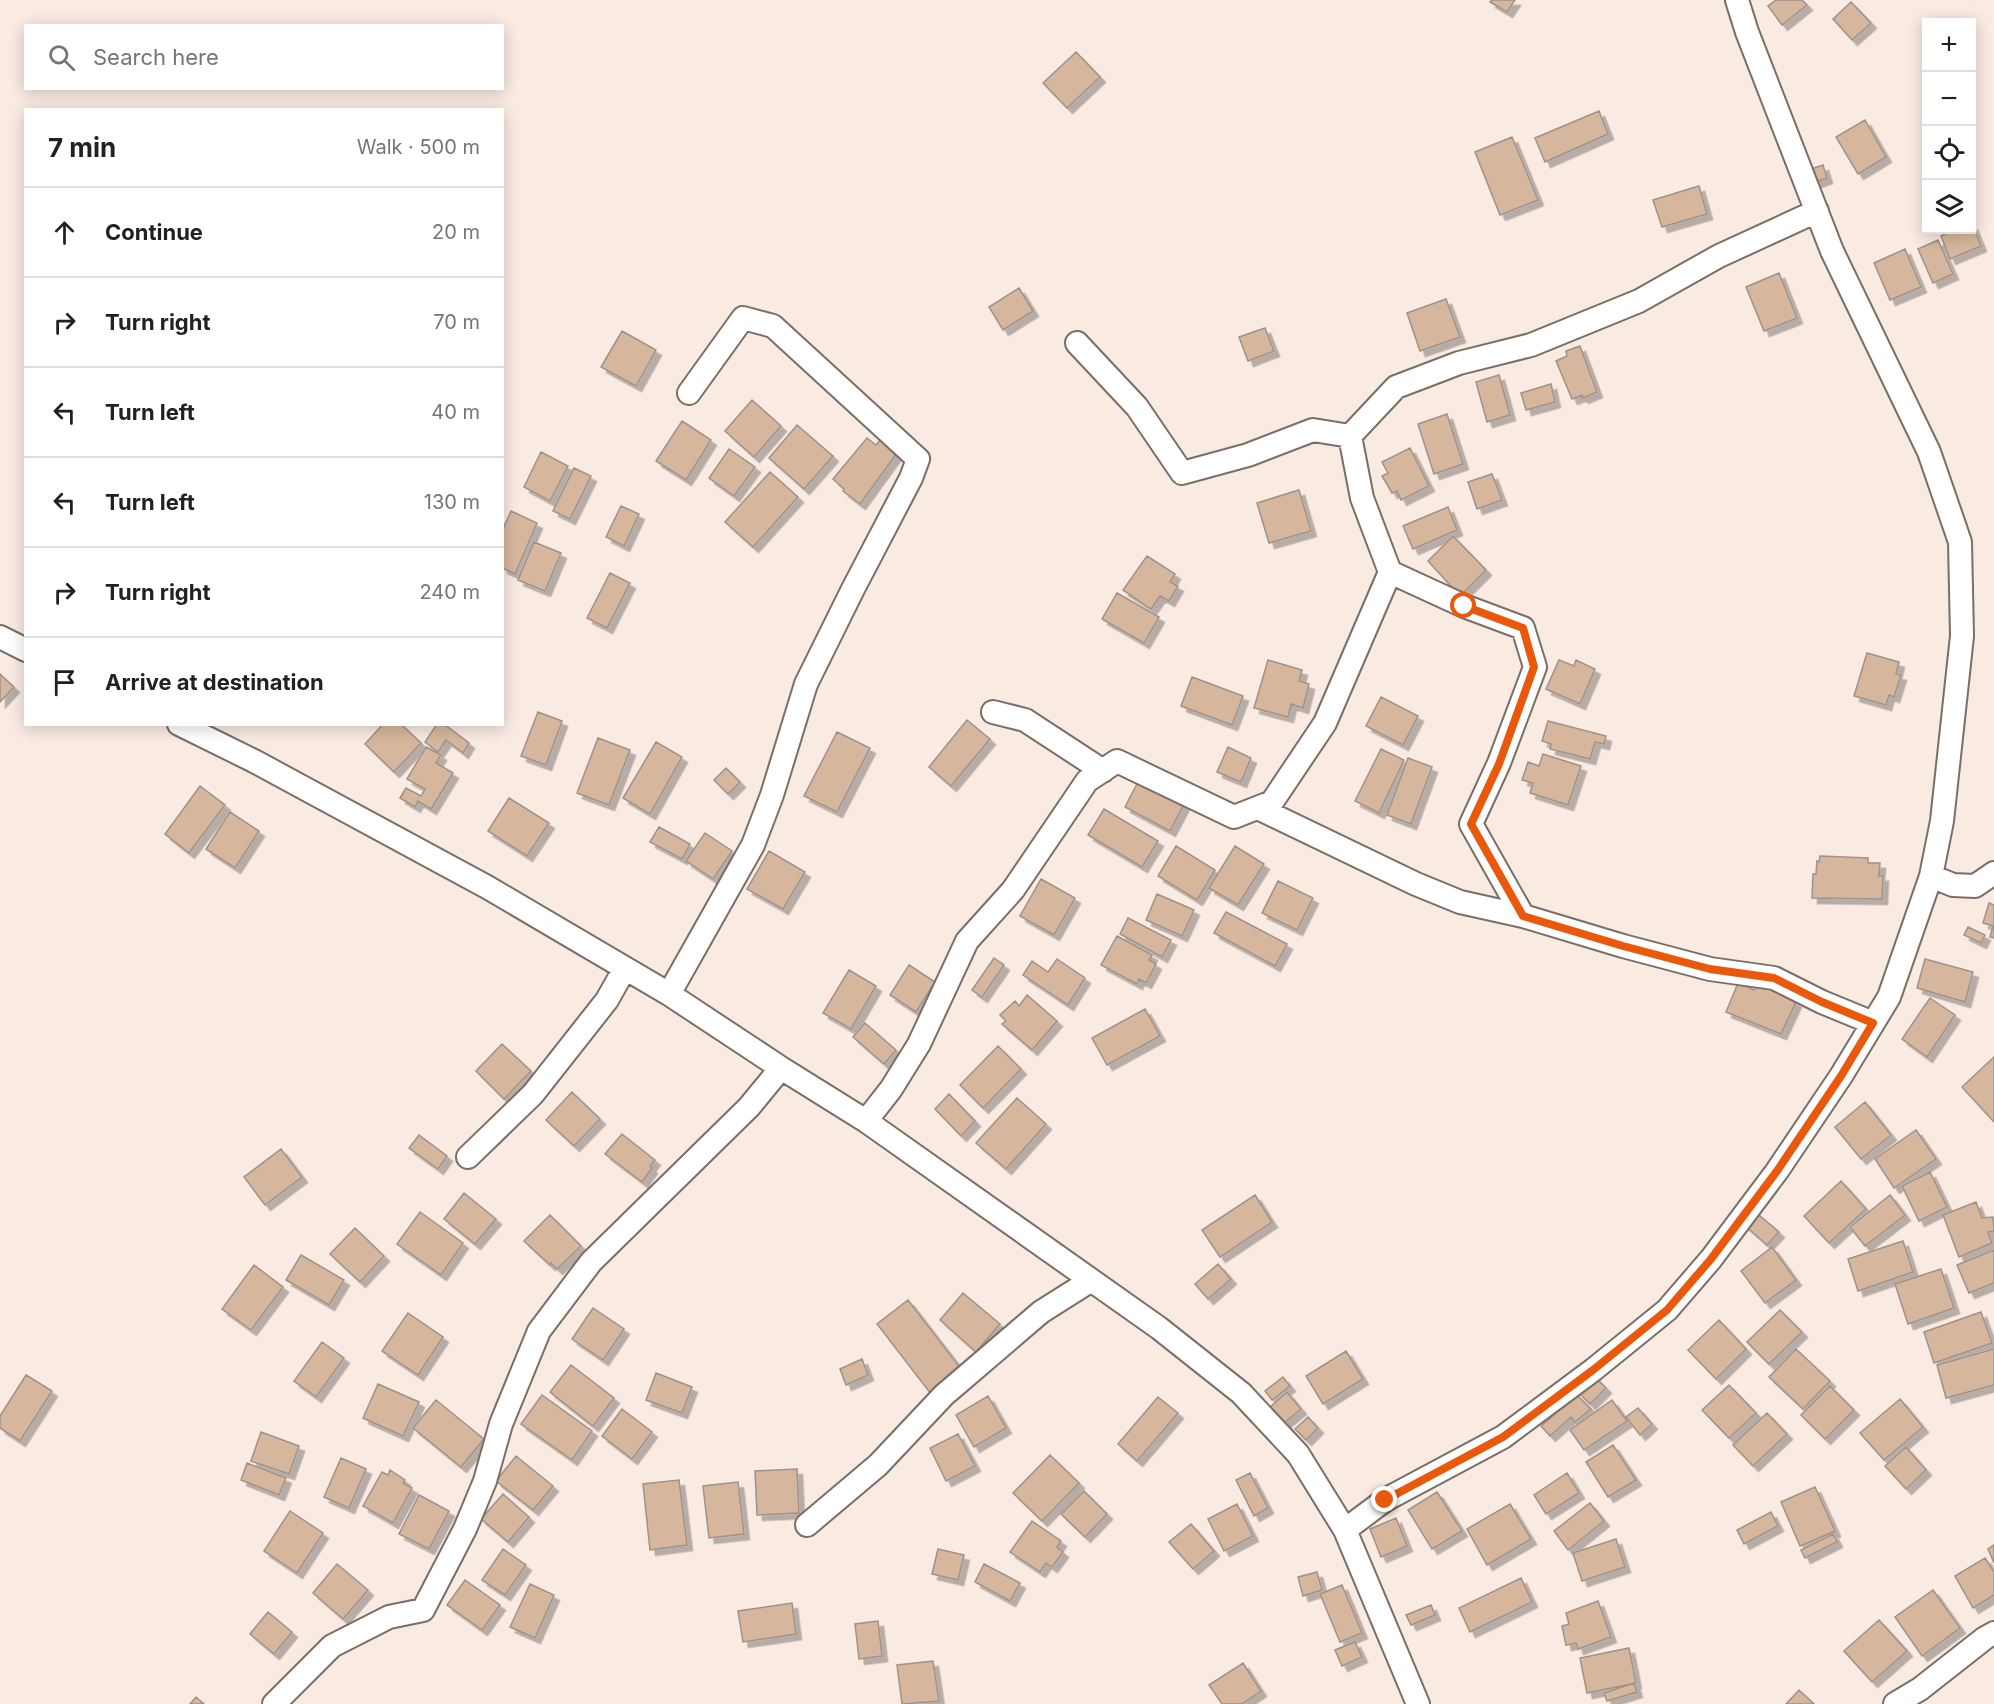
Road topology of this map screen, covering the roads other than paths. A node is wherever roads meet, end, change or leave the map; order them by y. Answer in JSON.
{"nodes":[{"id":1,"x":1737,"y":0,"type":"edge"},
{"id":2,"x":1817,"y":211,"type":"junction"},
{"id":3,"x":1077,"y":343,"type":"dead end"},
{"id":4,"x":689,"y":393,"type":"dead end"},
{"id":5,"x":1350,"y":436,"type":"junction"},
{"id":6,"x":1390,"y":572,"type":"junction"},
{"id":7,"x":0,"y":637,"type":"edge"},
{"id":8,"x":24,"y":649,"type":"edge"},
{"id":9,"x":993,"y":712,"type":"dead end"},
{"id":10,"x":183,"y":726,"type":"edge"},
{"id":11,"x":1103,"y":771,"type":"junction"},
{"id":12,"x":1258,"y":807,"type":"junction"},
{"id":13,"x":1994,"y":873,"type":"edge"},
{"id":14,"x":1931,"y":876,"type":"junction"},
{"id":15,"x":1523,"y":916,"type":"junction"},
{"id":16,"x":625,"y":968,"type":"junction"},
{"id":17,"x":669,"y":994,"type":"junction"},
{"id":18,"x":1873,"y":1023,"type":"junction"},
{"id":19,"x":781,"y":1068,"type":"junction"},
{"id":20,"x":866,"y":1121,"type":"junction"},
{"id":21,"x":468,"y":1157,"type":"dead end"},
{"id":22,"x":1090,"y":1281,"type":"junction"},
{"id":23,"x":807,"y":1525,"type":"dead end"},
{"id":24,"x":1345,"y":1530,"type":"junction"},
{"id":25,"x":1994,"y":1634,"type":"edge"},
{"id":26,"x":274,"y":1704,"type":"edge"},
{"id":27,"x":1418,"y":1704,"type":"edge"},
{"id":28,"x":1895,"y":1704,"type":"edge"}],
"edges":[{"from":1,"to":2,"type":"street"},
{"from":2,"to":5,"type":"street"},
{"from":2,"to":14,"type":"street"},
{"from":3,"to":5,"type":"street"},
{"from":4,"to":17,"type":"street"},
{"from":5,"to":6,"type":"street"},
{"from":6,"to":12,"type":"street"},
{"from":6,"to":15,"type":"street"},
{"from":7,"to":8,"type":"street"},
{"from":9,"to":11,"type":"street"},
{"from":10,"to":16,"type":"street"},
{"from":11,"to":12,"type":"street"},
{"from":11,"to":20,"type":"street"},
{"from":12,"to":15,"type":"street"},
{"from":13,"to":14,"type":"street"},
{"from":14,"to":18,"type":"street"},
{"from":15,"to":18,"type":"street"},
{"from":16,"to":17,"type":"street"},
{"from":16,"to":21,"type":"street"},
{"from":17,"to":19,"type":"street"},
{"from":18,"to":24,"type":"street"},
{"from":19,"to":20,"type":"street"},
{"from":19,"to":26,"type":"street"},
{"from":20,"to":22,"type":"street"},
{"from":22,"to":23,"type":"street"},
{"from":22,"to":24,"type":"street"},
{"from":24,"to":27,"type":"street"},
{"from":25,"to":28,"type":"street"}]}
